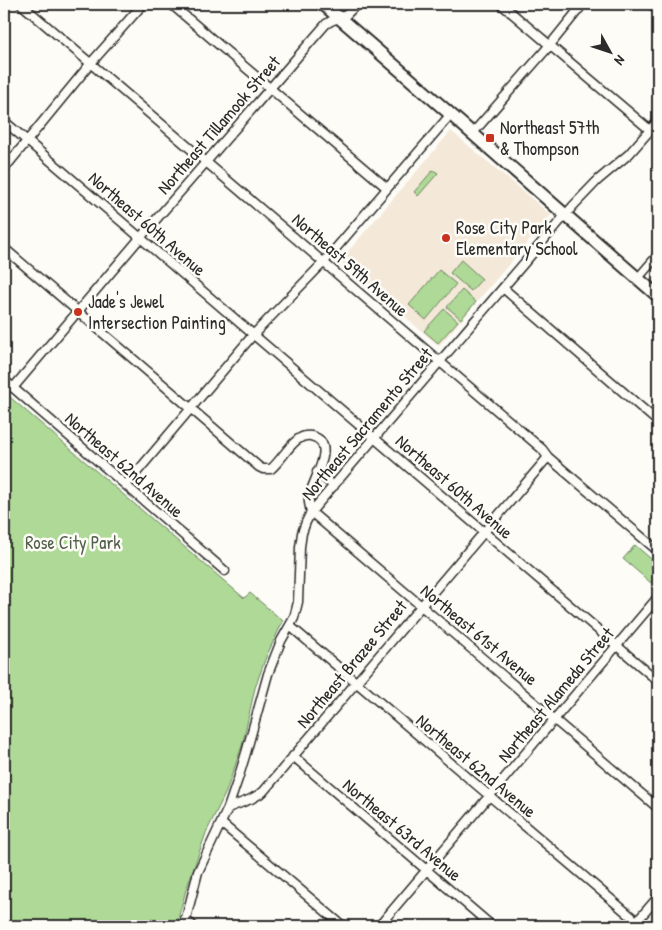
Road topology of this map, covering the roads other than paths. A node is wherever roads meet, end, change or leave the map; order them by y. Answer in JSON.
{"nodes":[{"id":1,"x":22,"y":4,"type":"edge"},
{"id":2,"x":142,"y":4,"type":"edge"},
{"id":3,"x":171,"y":4,"type":"edge"},
{"id":4,"x":323,"y":4,"type":"edge"},
{"id":5,"x":357,"y":4,"type":"edge"},
{"id":6,"x":501,"y":4,"type":"edge"},
{"id":7,"x":583,"y":4,"type":"edge"},
{"id":8,"x":651,"y":4,"type":"edge"},
{"id":9,"x":658,"y":10,"type":"edge"},
{"id":10,"x":339,"y":17,"type":"junction"},
{"id":11,"x":550,"y":45,"type":"junction"},
{"id":12,"x":91,"y":63,"type":"junction"},
{"id":13,"x":270,"y":89,"type":"junction"},
{"id":14,"x":451,"y":114,"type":"junction"},
{"id":15,"x":4,"y":121,"type":"edge"},
{"id":16,"x":658,"y":121,"type":"edge"},
{"id":17,"x":650,"y":130,"type":"junction"},
{"id":18,"x":472,"y":134,"type":"junction"},
{"id":19,"x":27,"y":141,"type":"junction"},
{"id":20,"x":206,"y":162,"type":"junction"},
{"id":21,"x":4,"y":169,"type":"edge"},
{"id":22,"x":387,"y":188,"type":"junction"},
{"id":23,"x":565,"y":215,"type":"junction"},
{"id":24,"x":140,"y":238,"type":"junction"},
{"id":25,"x":4,"y":248,"type":"edge"},
{"id":26,"x":658,"y":255,"type":"edge"},
{"id":27,"x":324,"y":262,"type":"junction"},
{"id":28,"x":638,"y":278,"type":"junction"},
{"id":29,"x":503,"y":288,"type":"junction"},
{"id":30,"x":658,"y":296,"type":"edge"},
{"id":31,"x":78,"y":312,"type":"junction"},
{"id":32,"x":254,"y":335,"type":"junction"},
{"id":33,"x":440,"y":362,"type":"junction"},
{"id":34,"x":4,"y":380,"type":"edge"},
{"id":35,"x":12,"y":388,"type":"junction"},
{"id":36,"x":191,"y":409,"type":"junction"},
{"id":37,"x":658,"y":422,"type":"edge"},
{"id":38,"x":375,"y":438,"type":"junction"},
{"id":39,"x":548,"y":457,"type":"junction"},
{"id":40,"x":318,"y":472,"type":"junction"},
{"id":41,"x":126,"y":486,"type":"junction"},
{"id":42,"x":334,"y":486,"type":"junction"},
{"id":43,"x":311,"y":512,"type":"junction"},
{"id":44,"x":484,"y":532,"type":"junction"},
{"id":45,"x":658,"y":551,"type":"edge"},
{"id":46,"x":225,"y":572,"type":"dead end"},
{"id":47,"x":658,"y":597,"type":"edge"},
{"id":48,"x":421,"y":606,"type":"junction"},
{"id":49,"x":290,"y":626,"type":"junction"},
{"id":50,"x":617,"y":646,"type":"junction"},
{"id":51,"x":658,"y":680,"type":"edge"},
{"id":52,"x":355,"y":682,"type":"junction"},
{"id":53,"x":555,"y":719,"type":"junction"},
{"id":54,"x":293,"y":756,"type":"junction"},
{"id":55,"x":489,"y":796,"type":"junction"},
{"id":56,"x":228,"y":808,"type":"junction"},
{"id":57,"x":658,"y":808,"type":"edge"},
{"id":58,"x":221,"y":823,"type":"junction"},
{"id":59,"x":426,"y":870,"type":"junction"},
{"id":60,"x":658,"y":897,"type":"edge"},
{"id":61,"x":184,"y":923,"type":"edge"},
{"id":62,"x":639,"y":924,"type":"edge"},
{"id":63,"x":193,"y":926,"type":"edge"},
{"id":64,"x":343,"y":926,"type":"edge"},
{"id":65,"x":379,"y":926,"type":"edge"},
{"id":66,"x":492,"y":926,"type":"edge"}],
"edges":[{"from":1,"to":12,"type":"street","name":"Northeast 59th Avenue"},
{"from":2,"to":12,"type":"street"},
{"from":3,"to":13,"type":"street"},
{"from":4,"to":10,"type":"main road"},
{"from":5,"to":10,"type":"street","name":"Northeast Tillamook Street"},
{"from":6,"to":11,"type":"street"},
{"from":7,"to":11,"type":"street"},
{"from":8,"to":9,"type":"street"},
{"from":10,"to":13,"type":"street","name":"Northeast Tillamook Street"},
{"from":10,"to":14,"type":"main road"},
{"from":11,"to":17,"type":"street"},
{"from":11,"to":18,"type":"street"},
{"from":12,"to":19,"type":"street"},
{"from":12,"to":20,"type":"street","name":"Northeast 59th Avenue"},
{"from":13,"to":20,"type":"street","name":"Northeast Tillamook Street"},
{"from":13,"to":22,"type":"street"},
{"from":14,"to":18,"type":"main road"},
{"from":14,"to":22,"type":"street"},
{"from":15,"to":19,"type":"street","name":"Northeast 60th Avenue"},
{"from":16,"to":17,"type":"street","name":"Northeast Sacramento Street"},
{"from":17,"to":23,"type":"street","name":"Northeast Sacramento Street"},
{"from":18,"to":23,"type":"main road"},
{"from":19,"to":21,"type":"street"},
{"from":19,"to":24,"type":"street","name":"Northeast 60th Avenue"},
{"from":20,"to":24,"type":"street","name":"Northeast Tillamook Street"},
{"from":20,"to":27,"type":"street","name":"Northeast 59th Avenue"},
{"from":22,"to":27,"type":"street"},
{"from":23,"to":28,"type":"main road"},
{"from":23,"to":29,"type":"street","name":"Northeast Sacramento Street"},
{"from":24,"to":31,"type":"street","name":"Northeast Tillamook Street"},
{"from":24,"to":32,"type":"street","name":"Northeast 60th Avenue"},
{"from":25,"to":31,"type":"street"},
{"from":26,"to":28,"type":"street"},
{"from":27,"to":32,"type":"street"},
{"from":27,"to":33,"type":"street","name":"Northeast 59th Avenue"},
{"from":28,"to":30,"type":"main road"},
{"from":29,"to":33,"type":"street","name":"Northeast Sacramento Street"},
{"from":29,"to":37,"type":"street"},
{"from":31,"to":35,"type":"street","name":"Northeast Tillamook Street"},
{"from":31,"to":36,"type":"street"},
{"from":32,"to":36,"type":"street"},
{"from":32,"to":38,"type":"street","name":"Northeast 60th Avenue"},
{"from":33,"to":38,"type":"street","name":"Northeast Sacramento Street"},
{"from":33,"to":39,"type":"street","name":"Northeast 59th Avenue"},
{"from":34,"to":35,"type":"street","name":"Northeast 62nd Avenue"},
{"from":35,"to":41,"type":"street","name":"Northeast 62nd Avenue"},
{"from":36,"to":40,"type":"street"},
{"from":36,"to":41,"type":"street"},
{"from":38,"to":42,"type":"street","name":"Northeast Sacramento Street"},
{"from":38,"to":44,"type":"street","name":"Northeast 60th Avenue"},
{"from":39,"to":44,"type":"street","name":"Northeast Brazee Street"},
{"from":39,"to":45,"type":"street","name":"Northeast 59th Avenue"},
{"from":40,"to":42,"type":"street"},
{"from":40,"to":43,"type":"street"},
{"from":41,"to":46,"type":"street","name":"Northeast 62nd Avenue"},
{"from":42,"to":43,"type":"street","name":"Northeast Sacramento Street"},
{"from":43,"to":48,"type":"street","name":"Northeast 61st Avenue"},
{"from":43,"to":49,"type":"street","name":"Northeast Sacramento Street"},
{"from":44,"to":48,"type":"street","name":"Northeast Brazee Street"},
{"from":44,"to":50,"type":"street","name":"Northeast 60th Avenue"},
{"from":47,"to":50,"type":"street","name":"Northeast Alameda Street"},
{"from":48,"to":52,"type":"street","name":"Northeast Brazee Street"},
{"from":48,"to":53,"type":"street","name":"Northeast 61st Avenue"},
{"from":49,"to":52,"type":"street","name":"Northeast 62nd Avenue"},
{"from":49,"to":56,"type":"street","name":"Northeast Sacramento Street"},
{"from":50,"to":51,"type":"street","name":"Northeast 60th Avenue"},
{"from":50,"to":53,"type":"street","name":"Northeast Alameda Street"},
{"from":52,"to":54,"type":"street","name":"Northeast Brazee Street"},
{"from":52,"to":55,"type":"street","name":"Northeast 62nd Avenue"},
{"from":53,"to":55,"type":"street","name":"Northeast Alameda Street"},
{"from":53,"to":57,"type":"street","name":"Northeast 61st Avenue"},
{"from":54,"to":56,"type":"street","name":"Northeast Brazee Street"},
{"from":54,"to":59,"type":"street","name":"Northeast 63rd Avenue"},
{"from":55,"to":59,"type":"street","name":"Northeast Alameda Street"},
{"from":55,"to":62,"type":"street","name":"Northeast 62nd Avenue"},
{"from":56,"to":58,"type":"street","name":"Northeast Sacramento Street"},
{"from":58,"to":61,"type":"street","name":"Northeast Sacramento Street"},
{"from":58,"to":64,"type":"street"},
{"from":59,"to":65,"type":"street","name":"Northeast Alameda Street"},
{"from":59,"to":66,"type":"street","name":"Northeast 63rd Avenue"},
{"from":60,"to":62,"type":"street"},
{"from":61,"to":63,"type":"street"}]}
